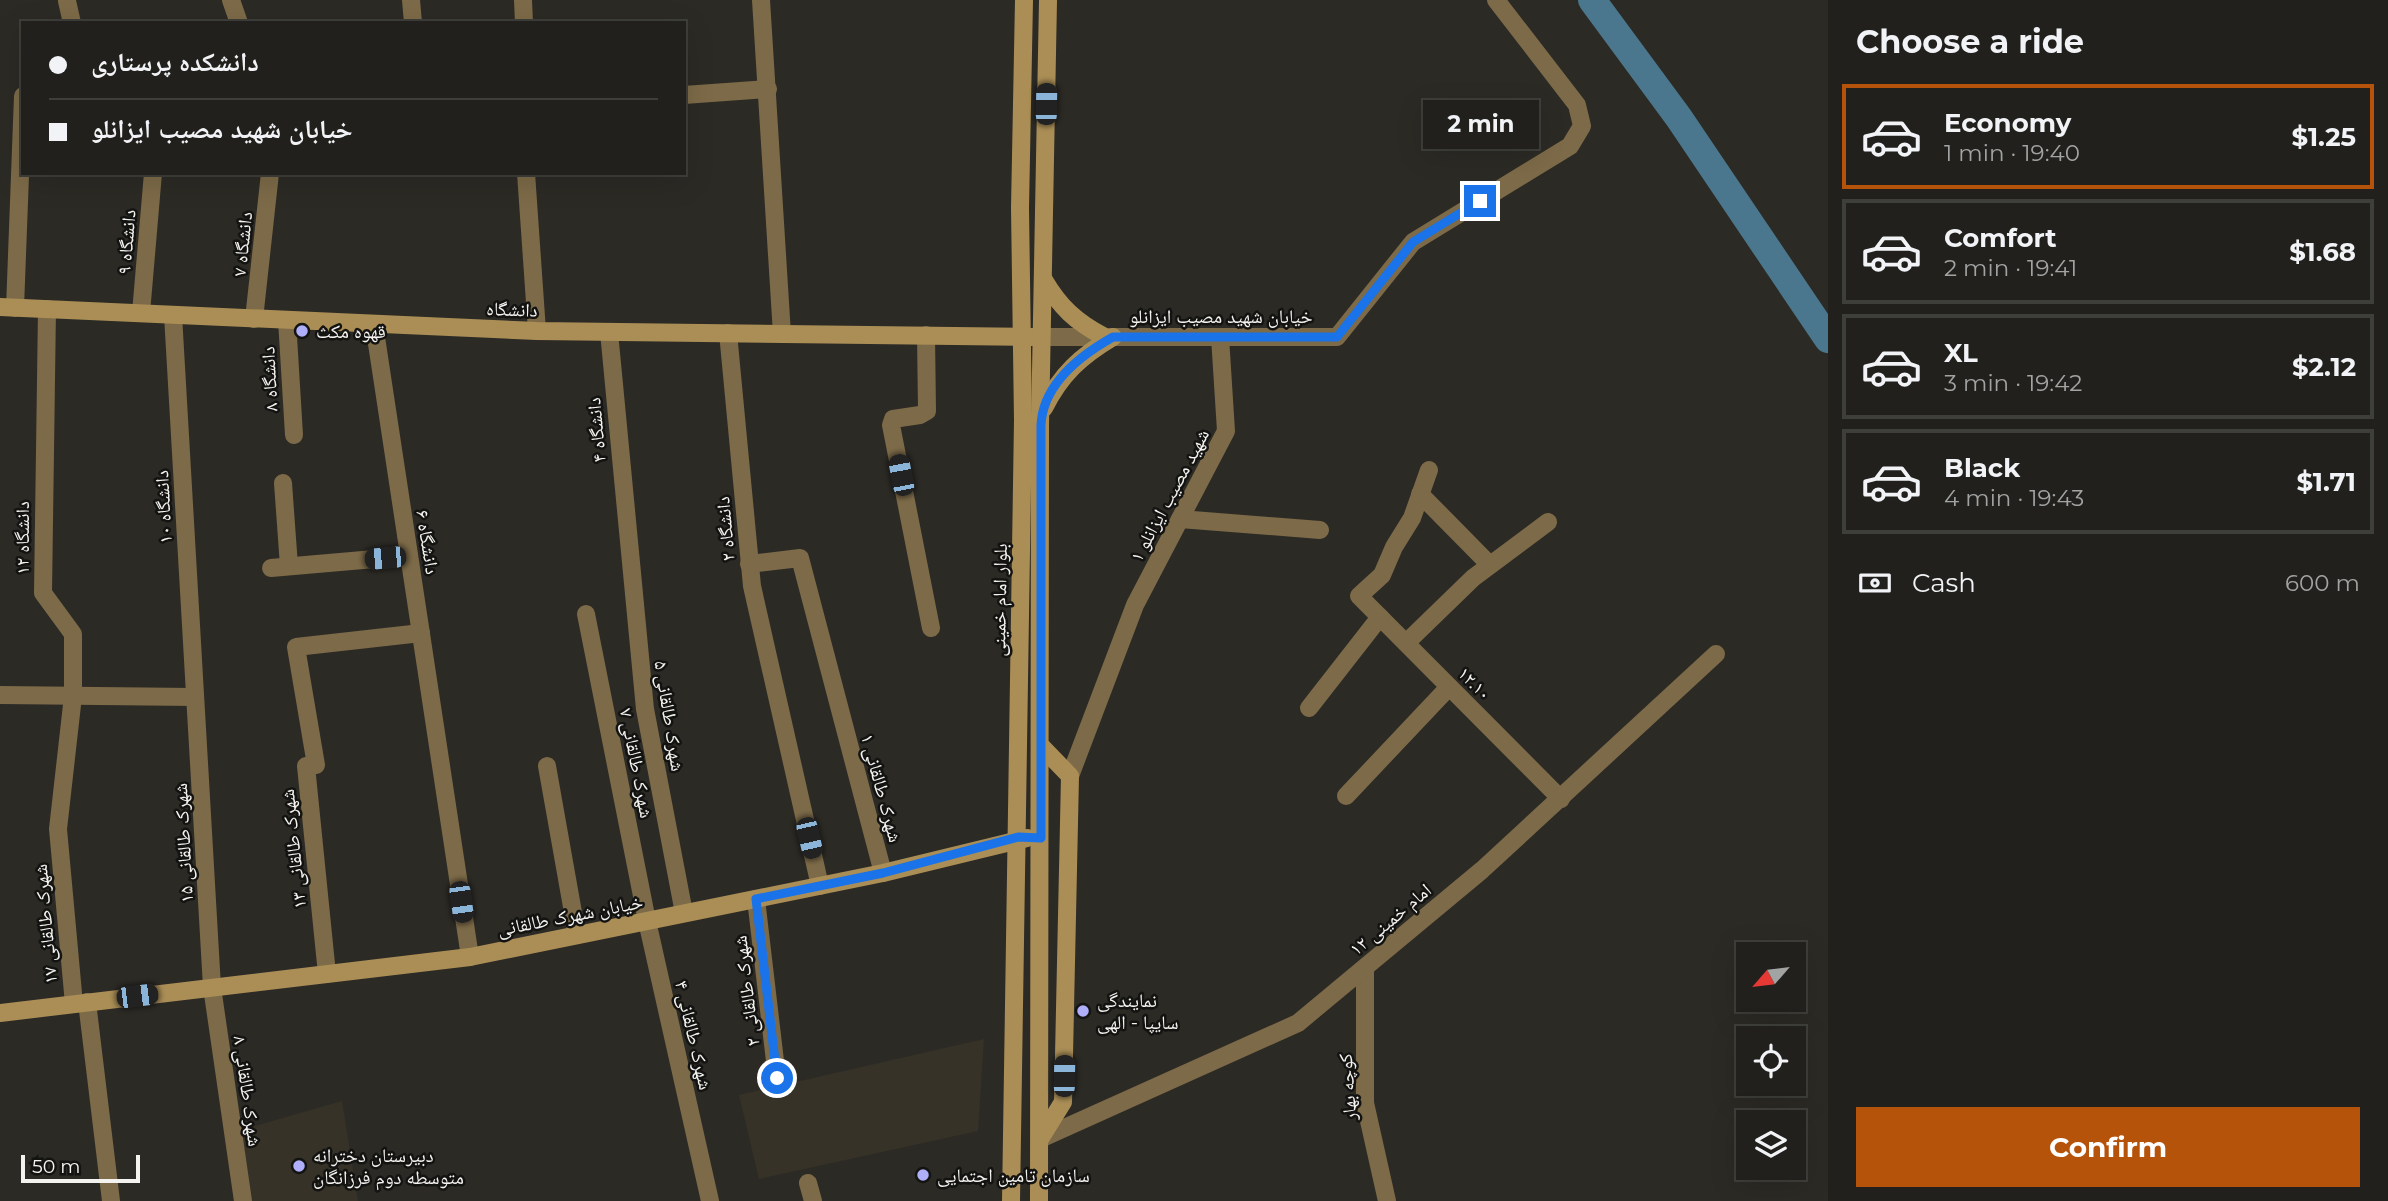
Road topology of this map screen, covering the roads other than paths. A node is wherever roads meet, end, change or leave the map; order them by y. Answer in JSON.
{"nodes":[{"id":1,"x":231,"y":0,"type":"edge"},
{"id":2,"x":411,"y":0,"type":"edge"},
{"id":3,"x":523,"y":0,"type":"edge"},
{"id":4,"x":1024,"y":0,"type":"edge"},
{"id":5,"x":1048,"y":0,"type":"edge"},
{"id":6,"x":1496,"y":0,"type":"edge"},
{"id":7,"x":67,"y":1,"type":"edge"},
{"id":8,"x":762,"y":6,"type":"edge"},
{"id":9,"x":72,"y":21,"type":"edge"},
{"id":10,"x":238,"y":21,"type":"edge"},
{"id":11,"x":413,"y":21,"type":"edge"},
{"id":12,"x":524,"y":21,"type":"edge"},
{"id":13,"x":768,"y":89,"type":"junction"},
{"id":14,"x":686,"y":95,"type":"edge"},
{"id":15,"x":21,"y":122,"type":"edge"},
{"id":16,"x":153,"y":175,"type":"edge"},
{"id":17,"x":271,"y":175,"type":"edge"},
{"id":18,"x":526,"y":175,"type":"edge"},
{"id":19,"x":1043,"y":278,"type":"junction"},
{"id":20,"x":7,"y":307,"type":"edge"},
{"id":21,"x":47,"y":309,"type":"junction"},
{"id":22,"x":141,"y":313,"type":"junction"},
{"id":23,"x":173,"y":315,"type":"junction"},
{"id":24,"x":254,"y":319,"type":"junction"},
{"id":25,"x":286,"y":320,"type":"junction"},
{"id":26,"x":374,"y":324,"type":"junction"},
{"id":27,"x":537,"y":331,"type":"junction"},
{"id":28,"x":609,"y":332,"type":"junction"},
{"id":29,"x":728,"y":333,"type":"junction"},
{"id":30,"x":782,"y":334,"type":"junction"},
{"id":31,"x":926,"y":335,"type":"junction"},
{"id":32,"x":1108,"y":336,"type":"junction"},
{"id":33,"x":1022,"y":337,"type":"junction"},
{"id":34,"x":1042,"y":337,"type":"junction"},
{"id":35,"x":1220,"y":337,"type":"junction"},
{"id":36,"x":1041,"y":414,"type":"junction"},
{"id":37,"x":293,"y":435,"type":"dead end"},
{"id":38,"x":1429,"y":470,"type":"dead end"},
{"id":39,"x":283,"y":483,"type":"dead end"},
{"id":40,"x":1420,"y":494,"type":"junction"},
{"id":41,"x":1180,"y":519,"type":"junction"},
{"id":42,"x":1548,"y":522,"type":"dead end"},
{"id":43,"x":625,"y":524,"type":"joint"},
{"id":44,"x":1320,"y":530,"type":"dead end"},
{"id":45,"x":410,"y":556,"type":"junction"},
{"id":46,"x":750,"y":564,"type":"junction"},
{"id":47,"x":1490,"y":565,"type":"junction"},
{"id":48,"x":586,"y":614,"type":"dead end"},
{"id":49,"x":1380,"y":617,"type":"junction"},
{"id":50,"x":931,"y":628,"type":"dead end"},
{"id":51,"x":421,"y":633,"type":"junction"},
{"id":52,"x":1406,"y":643,"type":"junction"},
{"id":53,"x":1716,"y":654,"type":"dead end"},
{"id":54,"x":1449,"y":687,"type":"junction"},
{"id":55,"x":0,"y":695,"type":"edge"},
{"id":56,"x":73,"y":696,"type":"junction"},
{"id":57,"x":195,"y":697,"type":"junction"},
{"id":58,"x":1309,"y":708,"type":"dead end"},
{"id":59,"x":1041,"y":746,"type":"junction"},
{"id":60,"x":547,"y":766,"type":"dead end"},
{"id":61,"x":1070,"y":776,"type":"junction"},
{"id":62,"x":1346,"y":796,"type":"dead end"},
{"id":63,"x":1561,"y":799,"type":"junction"},
{"id":64,"x":1018,"y":837,"type":"junction"},
{"id":65,"x":59,"y":840,"type":"joint"},
{"id":66,"x":1041,"y":845,"type":"junction"},
{"id":67,"x":1068,"y":855,"type":"junction"},
{"id":68,"x":883,"y":873,"type":"junction"},
{"id":69,"x":820,"y":886,"type":"junction"},
{"id":70,"x":756,"y":899,"type":"junction"},
{"id":71,"x":684,"y":913,"type":"junction"},
{"id":72,"x":647,"y":921,"type":"junction"},
{"id":73,"x":577,"y":935,"type":"junction"},
{"id":74,"x":470,"y":957,"type":"junction"},
{"id":75,"x":1365,"y":968,"type":"junction"},
{"id":76,"x":327,"y":974,"type":"junction"},
{"id":77,"x":212,"y":987,"type":"junction"},
{"id":78,"x":81,"y":1003,"type":"junction"},
{"id":79,"x":0,"y":1013,"type":"edge"},
{"id":80,"x":777,"y":1078,"type":"dead end"},
{"id":81,"x":1040,"y":1139,"type":"junction"},
{"id":82,"x":808,"y":1183,"type":"dead end"},
{"id":83,"x":111,"y":1201,"type":"edge"},
{"id":84,"x":243,"y":1201,"type":"edge"},
{"id":85,"x":710,"y":1201,"type":"edge"},
{"id":86,"x":813,"y":1201,"type":"edge"},
{"id":87,"x":1011,"y":1201,"type":"edge"},
{"id":88,"x":1040,"y":1201,"type":"edge"},
{"id":89,"x":1387,"y":1201,"type":"edge"}],
"edges":[{"from":1,"to":10,"type":"street"},
{"from":2,"to":11,"type":"street"},
{"from":3,"to":12,"type":"street"},
{"from":4,"to":33,"type":"main road","name":"بلوار امام خمینی"},
{"from":5,"to":19,"type":"main road"},
{"from":6,"to":35,"type":"street","name":"خیابان شهید مصیب ایزانلو"},
{"from":7,"to":9,"type":"street"},
{"from":8,"to":13,"type":"street"},
{"from":13,"to":14,"type":"street"},
{"from":13,"to":30,"type":"street"},
{"from":15,"to":20,"type":"street"},
{"from":16,"to":22,"type":"street","name":"دانشگاه ۹"},
{"from":17,"to":24,"type":"street","name":"دانشگاه ۷"},
{"from":18,"to":27,"type":"street"},
{"from":19,"to":32,"type":"main road"},
{"from":19,"to":34,"type":"main road"},
{"from":20,"to":21,"type":"main road","name":"دانشگاه"},
{"from":21,"to":22,"type":"main road","name":"دانشگاه"},
{"from":21,"to":56,"type":"street","name":"دانشگاه ۱۲"},
{"from":22,"to":23,"type":"main road","name":"دانشگاه"},
{"from":23,"to":24,"type":"main road","name":"دانشگاه"},
{"from":23,"to":57,"type":"street","name":"دانشگاه ۱۰"},
{"from":24,"to":25,"type":"main road","name":"دانشگاه"},
{"from":25,"to":26,"type":"main road","name":"دانشگاه"},
{"from":25,"to":37,"type":"street","name":"دانشگاه ۸"},
{"from":26,"to":27,"type":"main road","name":"دانشگاه"},
{"from":26,"to":45,"type":"street","name":"دانشگاه ۶"},
{"from":27,"to":28,"type":"main road","name":"دانشگاه"},
{"from":28,"to":29,"type":"main road","name":"دانشگاه"},
{"from":28,"to":43,"type":"street","name":"دانشگاه ۴"},
{"from":29,"to":30,"type":"main road","name":"دانشگاه"},
{"from":29,"to":46,"type":"street","name":"دانشگاه ۲"},
{"from":30,"to":31,"type":"main road","name":"دانشگاه"},
{"from":31,"to":33,"type":"main road","name":"دانشگاه"},
{"from":31,"to":50,"type":"street"},
{"from":32,"to":34,"type":"street","name":"خیابان شهید مصیب ایزانلو"},
{"from":32,"to":35,"type":"street","name":"خیابان شهید مصیب ایزانلو"},
{"from":32,"to":36,"type":"main road"},
{"from":33,"to":34,"type":"main road","name":"دانشگاه"},
{"from":33,"to":64,"type":"main road","name":"بلوار امام خمینی"},
{"from":34,"to":36,"type":"main road"},
{"from":35,"to":41,"type":"street","name":"شهید مصیب ایزانلو ۱"},
{"from":36,"to":59,"type":"main road"},
{"from":38,"to":40,"type":"street"},
{"from":39,"to":45,"type":"street"},
{"from":40,"to":47,"type":"street"},
{"from":40,"to":49,"type":"street","name":"۱۲.۱۰"},
{"from":41,"to":44,"type":"street"},
{"from":41,"to":61,"type":"street","name":"شهید مصیب ایزانلو ۱"},
{"from":42,"to":47,"type":"street"},
{"from":43,"to":71,"type":"street","name":"شهرک طالقانی ۵"},
{"from":45,"to":51,"type":"street","name":"دانشگاه ۶"},
{"from":46,"to":68,"type":"street","name":"شهرک طالقانی ۱"},
{"from":46,"to":69,"type":"street","name":"دانشگاه ۲"},
{"from":47,"to":52,"type":"street"},
{"from":48,"to":72,"type":"street","name":"شهرک طالقانی ۷"},
{"from":49,"to":52,"type":"street","name":"۱۲.۱۰"},
{"from":49,"to":58,"type":"street"},
{"from":51,"to":74,"type":"street","name":"دانشگاه ۶"},
{"from":51,"to":76,"type":"street","name":"شهرک طالقانی ۱۳"},
{"from":52,"to":54,"type":"street","name":"۱۲.۱۰"},
{"from":53,"to":63,"type":"street","name":"امام خمینی ۱۲"},
{"from":54,"to":62,"type":"street"},
{"from":54,"to":63,"type":"street","name":"۱۲.۱۰"},
{"from":55,"to":56,"type":"street"},
{"from":56,"to":57,"type":"street"},
{"from":56,"to":65,"type":"street","name":"دانشگاه ۱۲"},
{"from":57,"to":77,"type":"street","name":"شهرک طالقانی ۱۵"},
{"from":59,"to":61,"type":"main road"},
{"from":59,"to":66,"type":"main road"},
{"from":60,"to":73,"type":"street"},
{"from":61,"to":67,"type":"main road"},
{"from":63,"to":75,"type":"street","name":"امام خمینی ۱۲"},
{"from":64,"to":66,"type":"main road","name":"خیابان شهرک طالقانی"},
{"from":64,"to":68,"type":"main road","name":"خیابان شهرک طالقانی"},
{"from":64,"to":87,"type":"main road","name":"بلوار امام خمینی"},
{"from":65,"to":78,"type":"street","name":"شهرک طالقانی ۱۷"},
{"from":66,"to":67,"type":"main road","name":"خیابان شهرک طالقانی"},
{"from":66,"to":81,"type":"main road"},
{"from":67,"to":81,"type":"main road"},
{"from":68,"to":69,"type":"main road","name":"خیابان شهرک طالقانی"},
{"from":69,"to":70,"type":"main road","name":"خیابان شهرک طالقانی"},
{"from":70,"to":71,"type":"main road","name":"خیابان شهرک طالقانی"},
{"from":70,"to":80,"type":"street","name":"شهرک طالقانی ۲"},
{"from":71,"to":72,"type":"main road","name":"خیابان شهرک طالقانی"},
{"from":72,"to":73,"type":"main road","name":"خیابان شهرک طالقانی"},
{"from":72,"to":85,"type":"street","name":"شهرک طالقانی ۴"},
{"from":73,"to":74,"type":"main road","name":"خیابان شهرک طالقانی"},
{"from":74,"to":76,"type":"main road","name":"خیابان شهرک طالقانی"},
{"from":75,"to":81,"type":"street","name":"امام خمینی ۱۲"},
{"from":75,"to":89,"type":"street","name":"کوچه بهار"},
{"from":76,"to":77,"type":"main road","name":"خیابان شهرک طالقانی"},
{"from":77,"to":78,"type":"main road","name":"خیابان شهرک طالقانی"},
{"from":77,"to":84,"type":"street","name":"شهرک طالقانی ۸"},
{"from":78,"to":79,"type":"main road","name":"خیابان شهرک طالقانی"},
{"from":78,"to":83,"type":"street","name":"شهرک طالقانی ۱۷"},
{"from":81,"to":88,"type":"main road"},
{"from":82,"to":86,"type":"street"}]}
